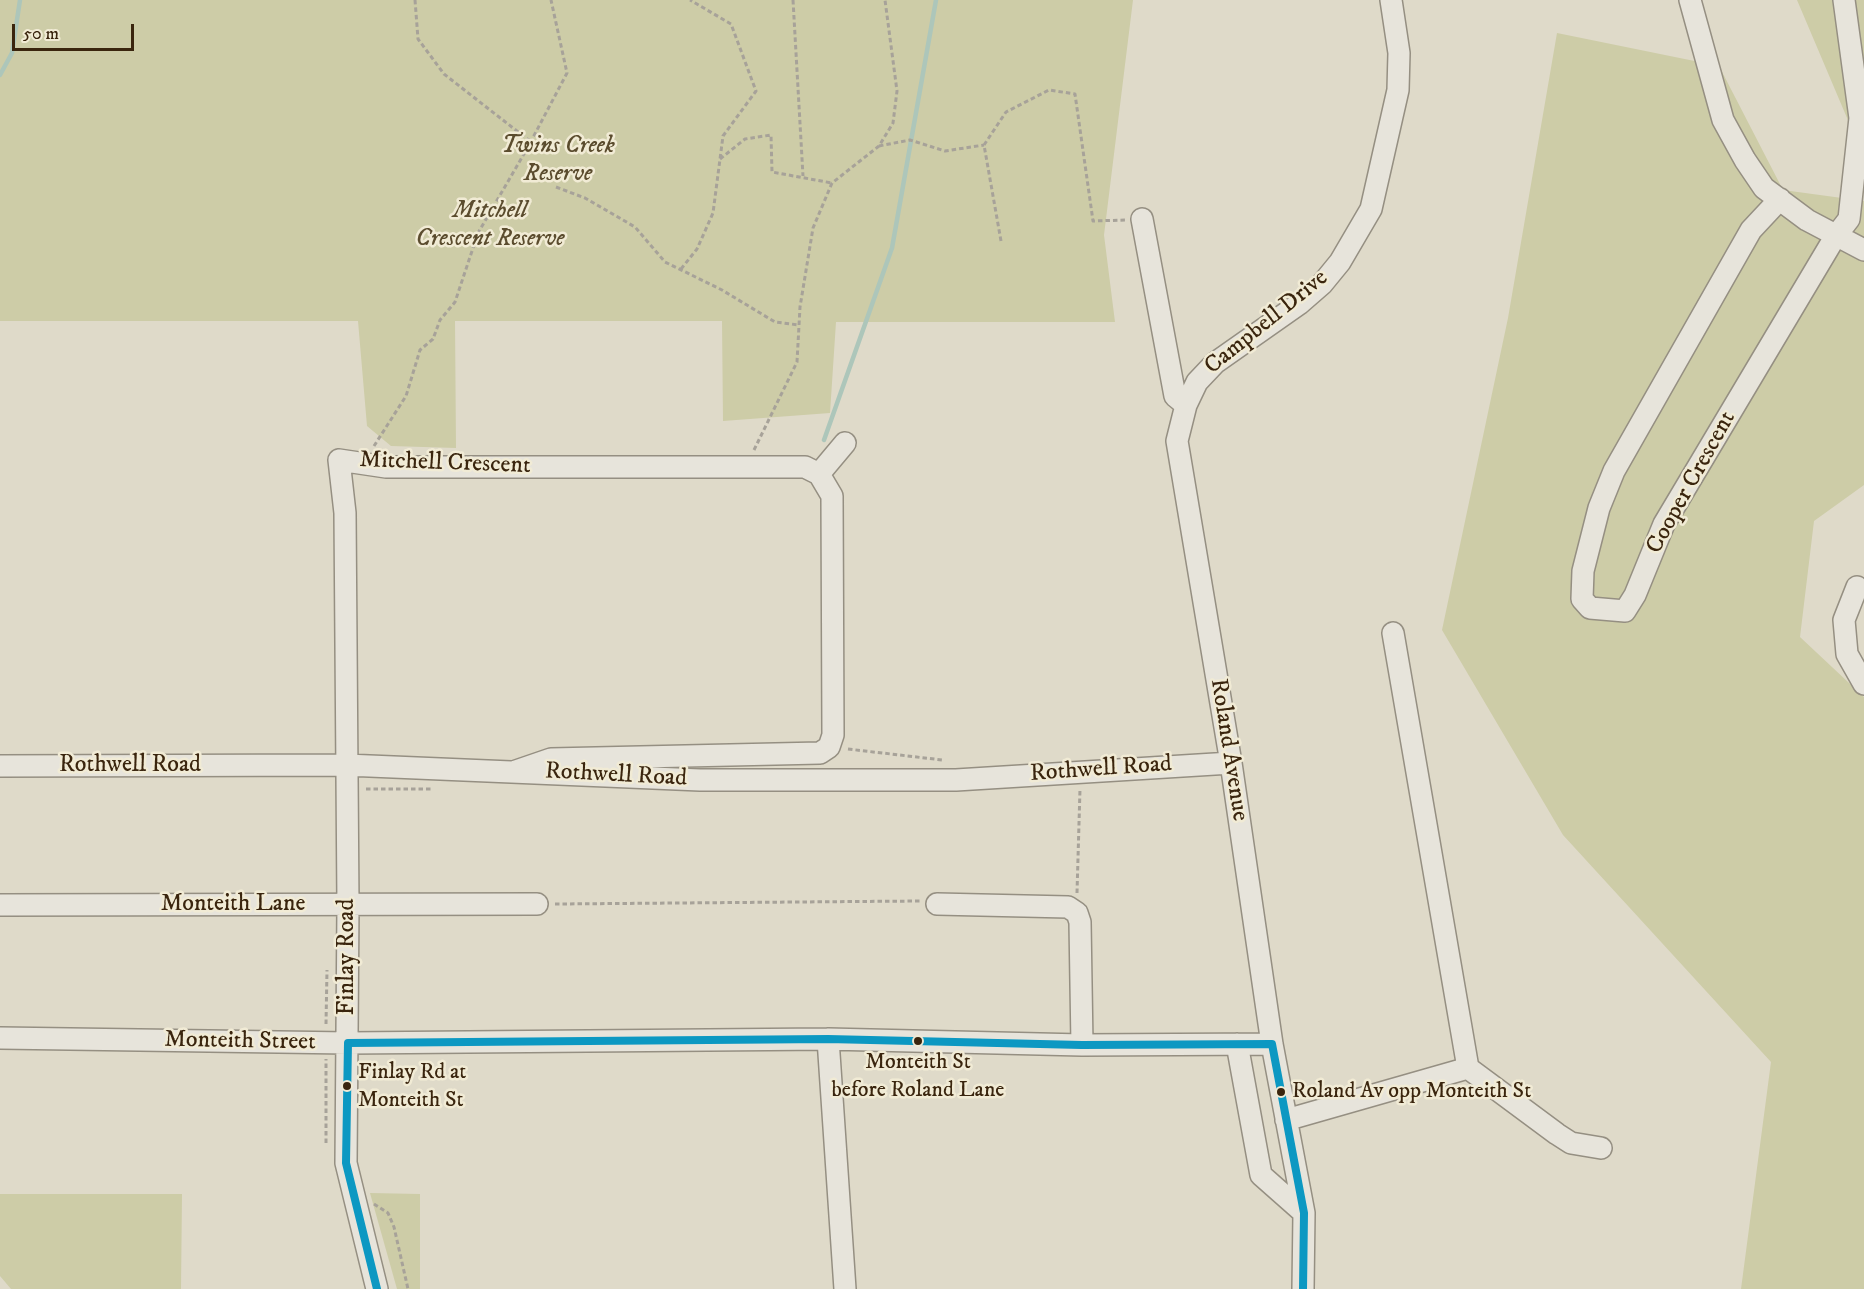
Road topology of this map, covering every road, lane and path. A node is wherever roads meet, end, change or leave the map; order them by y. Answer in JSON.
{"nodes":[{"id":1,"x":415,"y":0,"type":"edge"},
{"id":2,"x":551,"y":0,"type":"edge"},
{"id":3,"x":690,"y":0,"type":"edge"},
{"id":4,"x":793,"y":0,"type":"edge"},
{"id":5,"x":885,"y":0,"type":"edge"},
{"id":6,"x":1391,"y":0,"type":"edge"},
{"id":7,"x":1690,"y":0,"type":"edge"},
{"id":8,"x":1844,"y":0,"type":"edge"},
{"id":9,"x":531,"y":142,"type":"junction"},
{"id":10,"x":984,"y":145,"type":"junction"},
{"id":11,"x":879,"y":146,"type":"junction"},
{"id":12,"x":720,"y":159,"type":"junction"},
{"id":13,"x":803,"y":176,"type":"junction"},
{"id":14,"x":832,"y":183,"type":"junction"},
{"id":15,"x":556,"y":187,"type":"dead end"},
{"id":16,"x":1780,"y":199,"type":"junction"},
{"id":17,"x":1142,"y":219,"type":"joint"},
{"id":18,"x":1835,"y":237,"type":"junction"},
{"id":19,"x":1001,"y":241,"type":"dead end"},
{"id":20,"x":1864,"y":250,"type":"edge"},
{"id":21,"x":681,"y":269,"type":"junction"},
{"id":22,"x":799,"y":325,"type":"junction"},
{"id":23,"x":1186,"y":405,"type":"junction"},
{"id":24,"x":845,"y":443,"type":"dead end"},
{"id":25,"x":361,"y":463,"type":"junction"},
{"id":26,"x":746,"y":467,"type":"junction"},
{"id":27,"x":819,"y":474,"type":"junction"},
{"id":28,"x":1857,"y":587,"type":"dead end"},
{"id":29,"x":1394,"y":633,"type":"dead end"},
{"id":30,"x":1864,"y":684,"type":"edge"},
{"id":31,"x":829,"y":747,"type":"junction"},
{"id":32,"x":946,"y":760,"type":"dead end"},
{"id":33,"x":1231,"y":763,"type":"junction"},
{"id":34,"x":346,"y":765,"type":"junction"},
{"id":35,"x":0,"y":766,"type":"edge"},
{"id":36,"x":516,"y":771,"type":"junction"},
{"id":37,"x":1080,"y":771,"type":"junction"},
{"id":38,"x":348,"y":904,"type":"junction"},
{"id":39,"x":537,"y":904,"type":"joint"},
{"id":40,"x":937,"y":904,"type":"joint"},
{"id":41,"x":0,"y":905,"type":"edge"},
{"id":42,"x":1077,"y":913,"type":"junction"},
{"id":43,"x":0,"y":1038,"type":"edge"},
{"id":44,"x":828,"y":1039,"type":"junction"},
{"id":45,"x":348,"y":1043,"type":"junction"},
{"id":46,"x":1237,"y":1044,"type":"junction"},
{"id":47,"x":1272,"y":1044,"type":"junction"},
{"id":48,"x":1083,"y":1045,"type":"junction"},
{"id":49,"x":1468,"y":1068,"type":"junction"},
{"id":50,"x":1286,"y":1120,"type":"junction"},
{"id":51,"x":1601,"y":1149,"type":"dead end"},
{"id":52,"x":354,"y":1200,"type":"junction"},
{"id":53,"x":1304,"y":1213,"type":"junction"},
{"id":54,"x":376,"y":1289,"type":"edge"},
{"id":55,"x":408,"y":1289,"type":"edge"},
{"id":56,"x":845,"y":1289,"type":"edge"},
{"id":57,"x":1303,"y":1289,"type":"edge"}],
"edges":[{"from":1,"to":9,"type":"path"},
{"from":2,"to":9,"type":"path"},
{"from":3,"to":12,"type":"path"},
{"from":4,"to":13,"type":"path"},
{"from":5,"to":11,"type":"path"},
{"from":6,"to":23,"type":"street","name":"Campbell Drive"},
{"from":7,"to":16,"type":"street"},
{"from":8,"to":18,"type":"street"},
{"from":9,"to":25,"type":"path"},
{"from":10,"to":11,"type":"path"},
{"from":10,"to":17,"type":"path"},
{"from":10,"to":19,"type":"path"},
{"from":11,"to":14,"type":"path"},
{"from":12,"to":13,"type":"path"},
{"from":12,"to":21,"type":"path"},
{"from":13,"to":14,"type":"path"},
{"from":14,"to":22,"type":"path"},
{"from":15,"to":21,"type":"path"},
{"from":16,"to":18,"type":"street"},
{"from":16,"to":18,"type":"street","name":"Cooper Crescent"},
{"from":17,"to":23,"type":"street"},
{"from":18,"to":20,"type":"street"},
{"from":21,"to":22,"type":"path"},
{"from":22,"to":26,"type":"path"},
{"from":23,"to":33,"type":"street","name":"Roland Avenue"},
{"from":24,"to":27,"type":"street"},
{"from":25,"to":26,"type":"street","name":"Mitchell Crescent"},
{"from":25,"to":34,"type":"street","name":"Mitchell Crescent"},
{"from":26,"to":27,"type":"street","name":"Mitchell Crescent"},
{"from":27,"to":31,"type":"street"},
{"from":28,"to":30,"type":"street"},
{"from":29,"to":49,"type":"street"},
{"from":31,"to":32,"type":"path"},
{"from":31,"to":36,"type":"street"},
{"from":33,"to":37,"type":"street","name":"Rothwell Road"},
{"from":33,"to":47,"type":"street","name":"Roland Avenue"},
{"from":34,"to":35,"type":"street","name":"Rothwell Road"},
{"from":34,"to":36,"type":"street","name":"Rothwell Road"},
{"from":34,"to":38,"type":"street","name":"Finlay Road"},
{"from":36,"to":37,"type":"street","name":"Rothwell Road"},
{"from":37,"to":42,"type":"path"},
{"from":38,"to":39,"type":"street","name":"Monteith Lane"},
{"from":38,"to":41,"type":"street","name":"Monteith Lane"},
{"from":38,"to":45,"type":"street","name":"Finlay Road"},
{"from":39,"to":40,"type":"path"},
{"from":40,"to":42,"type":"street"},
{"from":42,"to":48,"type":"street"},
{"from":43,"to":45,"type":"street","name":"Monteith Street"},
{"from":44,"to":45,"type":"street","name":"Monteith Street"},
{"from":44,"to":48,"type":"street","name":"Monteith Street"},
{"from":44,"to":56,"type":"street"},
{"from":45,"to":52,"type":"street","name":"Finlay Road"},
{"from":46,"to":47,"type":"street","name":"Monteith Street"},
{"from":46,"to":48,"type":"street","name":"Monteith Street"},
{"from":46,"to":53,"type":"street"},
{"from":47,"to":50,"type":"street","name":"Roland Avenue"},
{"from":49,"to":50,"type":"street"},
{"from":49,"to":51,"type":"street"},
{"from":50,"to":53,"type":"street","name":"Roland Avenue"},
{"from":52,"to":54,"type":"street","name":"Finlay Road"},
{"from":52,"to":55,"type":"path"},
{"from":53,"to":57,"type":"street","name":"Roland Avenue"}]}
